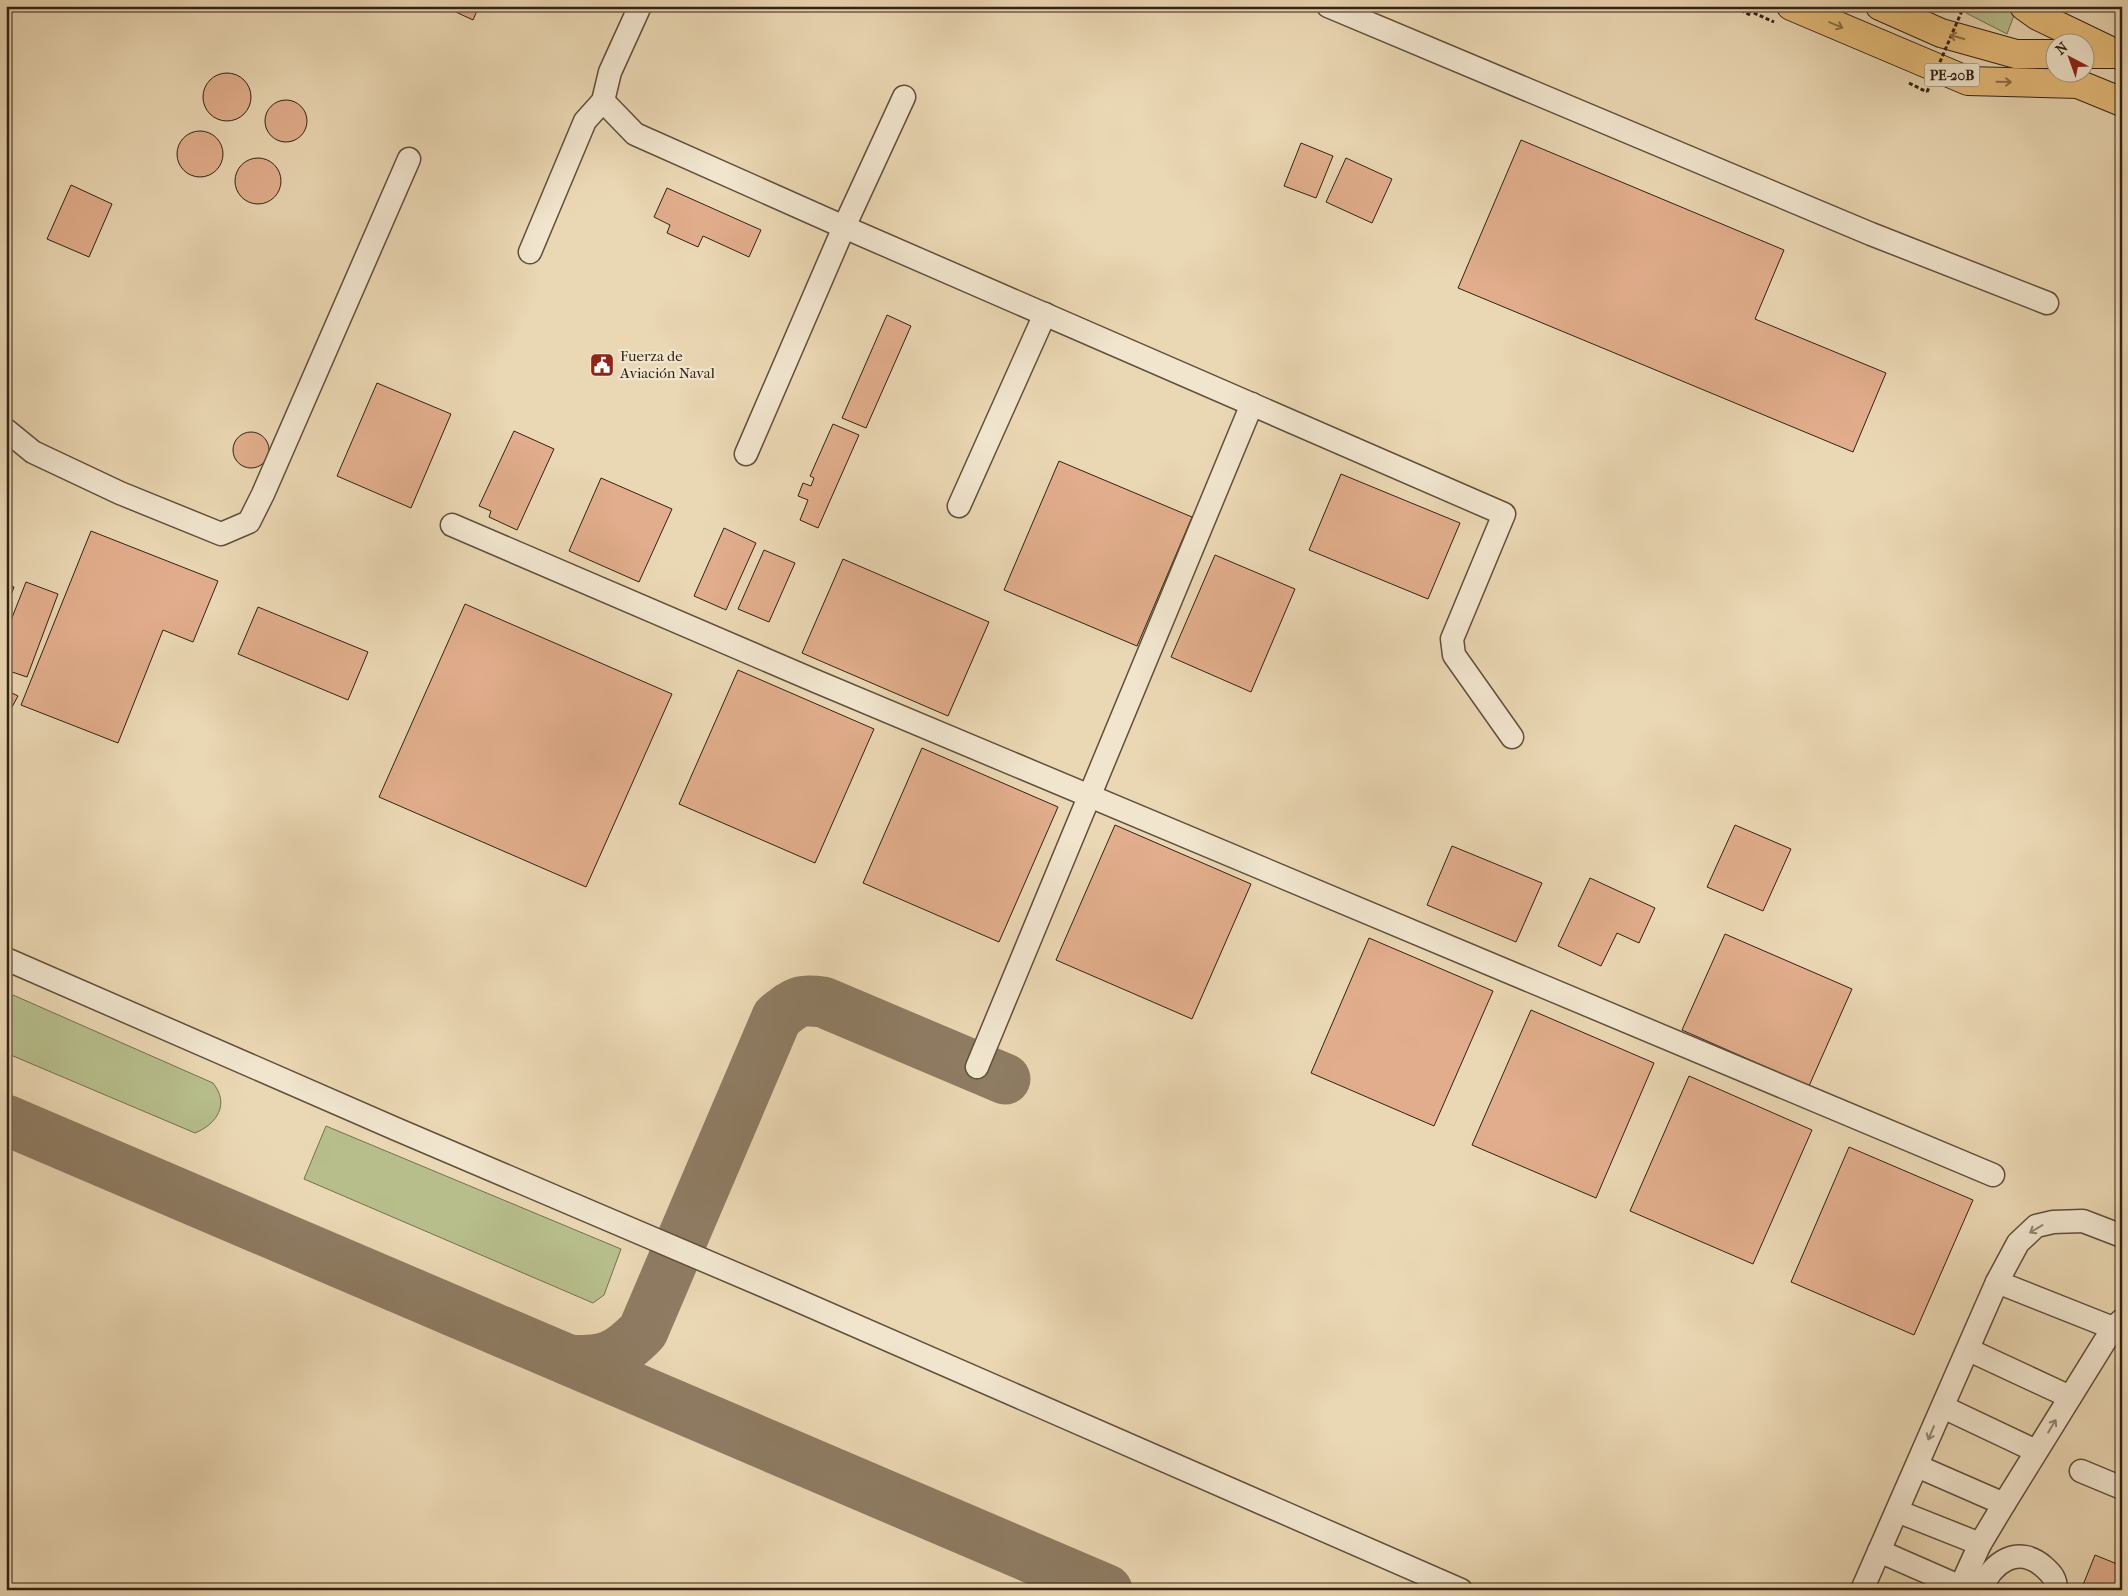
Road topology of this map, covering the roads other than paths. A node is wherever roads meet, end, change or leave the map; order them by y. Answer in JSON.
{"nodes":[{"id":1,"x":640,"y":6,"type":"edge"},
{"id":2,"x":1328,"y":6,"type":"edge"},
{"id":3,"x":1791,"y":6,"type":"edge"},
{"id":4,"x":1880,"y":6,"type":"edge"},
{"id":5,"x":2035,"y":10,"type":"edge"},
{"id":6,"x":2046,"y":54,"type":"edge"},
{"id":7,"x":2096,"y":54,"type":"edge"},
{"id":8,"x":2119,"y":55,"type":"edge"},
{"id":9,"x":904,"y":97,"type":"dead end"},
{"id":10,"x":603,"y":102,"type":"junction"},
{"id":11,"x":2122,"y":102,"type":"edge"},
{"id":12,"x":409,"y":160,"type":"dead end"},
{"id":13,"x":844,"y":227,"type":"junction"},
{"id":14,"x":530,"y":252,"type":"dead end"},
{"id":15,"x":2047,"y":302,"type":"dead end"},
{"id":16,"x":1045,"y":314,"type":"junction"},
{"id":17,"x":1252,"y":404,"type":"junction"},
{"id":18,"x":6,"y":430,"type":"edge"},
{"id":19,"x":746,"y":454,"type":"dead end"},
{"id":20,"x":959,"y":506,"type":"dead end"},
{"id":21,"x":452,"y":526,"type":"dead end"},
{"id":22,"x":1512,"y":737,"type":"dead end"},
{"id":23,"x":1089,"y":796,"type":"junction"},
{"id":24,"x":6,"y":959,"type":"edge"},
{"id":25,"x":977,"y":1067,"type":"dead end"},
{"id":26,"x":1993,"y":1175,"type":"dead end"},
{"id":27,"x":2122,"y":1236,"type":"edge"},
{"id":28,"x":1997,"y":1282,"type":"junction"},
{"id":29,"x":2118,"y":1324,"type":"edge"},
{"id":30,"x":1969,"y":1350,"type":"junction"},
{"id":31,"x":2070,"y":1397,"type":"junction"},
{"id":32,"x":1943,"y":1407,"type":"junction"},
{"id":33,"x":2036,"y":1451,"type":"junction"},
{"id":34,"x":1917,"y":1466,"type":"junction"},
{"id":35,"x":2081,"y":1471,"type":"dead end"},
{"id":36,"x":2122,"y":1488,"type":"edge"},
{"id":37,"x":2004,"y":1504,"type":"junction"},
{"id":38,"x":1896,"y":1511,"type":"junction"},
{"id":39,"x":1980,"y":1544,"type":"junction"},
{"id":40,"x":1879,"y":1551,"type":"junction"},
{"id":41,"x":1967,"y":1589,"type":"edge"},
{"id":42,"x":1461,"y":1590,"type":"edge"},
{"id":43,"x":1862,"y":1590,"type":"edge"},
{"id":44,"x":2056,"y":1590,"type":"edge"}],
"edges":[{"from":1,"to":10,"type":"lane"},
{"from":2,"to":15,"type":"lane"},
{"from":3,"to":11,"type":"main road","number":"PE-20B","one_way":true},
{"from":6,"to":4,"type":"main road","number":"PE-20B","one_way":true},
{"from":5,"to":8,"type":"main road"},
{"from":7,"to":8,"type":"main road"},
{"from":9,"to":13,"type":"lane"},
{"from":10,"to":13,"type":"lane"},
{"from":10,"to":14,"type":"lane"},
{"from":12,"to":18,"type":"lane"},
{"from":13,"to":16,"type":"lane"},
{"from":13,"to":19,"type":"lane"},
{"from":16,"to":17,"type":"lane"},
{"from":16,"to":20,"type":"lane"},
{"from":17,"to":22,"type":"lane"},
{"from":17,"to":23,"type":"lane"},
{"from":21,"to":23,"type":"lane"},
{"from":23,"to":25,"type":"lane"},
{"from":23,"to":26,"type":"lane"},
{"from":24,"to":42,"type":"lane"},
{"from":27,"to":28,"type":"lane","one_way":true},
{"from":28,"to":29,"type":"lane"},
{"from":28,"to":30,"type":"lane"},
{"from":29,"to":31,"type":"lane"},
{"from":30,"to":31,"type":"lane"},
{"from":30,"to":32,"type":"lane"},
{"from":33,"to":31,"type":"lane","one_way":true},
{"from":32,"to":33,"type":"lane"},
{"from":32,"to":34,"type":"lane","one_way":true},
{"from":33,"to":37,"type":"lane"},
{"from":34,"to":37,"type":"lane"},
{"from":34,"to":38,"type":"lane"},
{"from":35,"to":36,"type":"lane"},
{"from":37,"to":39,"type":"lane"},
{"from":38,"to":39,"type":"lane"},
{"from":38,"to":40,"type":"lane"},
{"from":39,"to":41,"type":"lane"},
{"from":40,"to":41,"type":"lane"},
{"from":40,"to":43,"type":"lane"},
{"from":41,"to":44,"type":"lane"}]}
